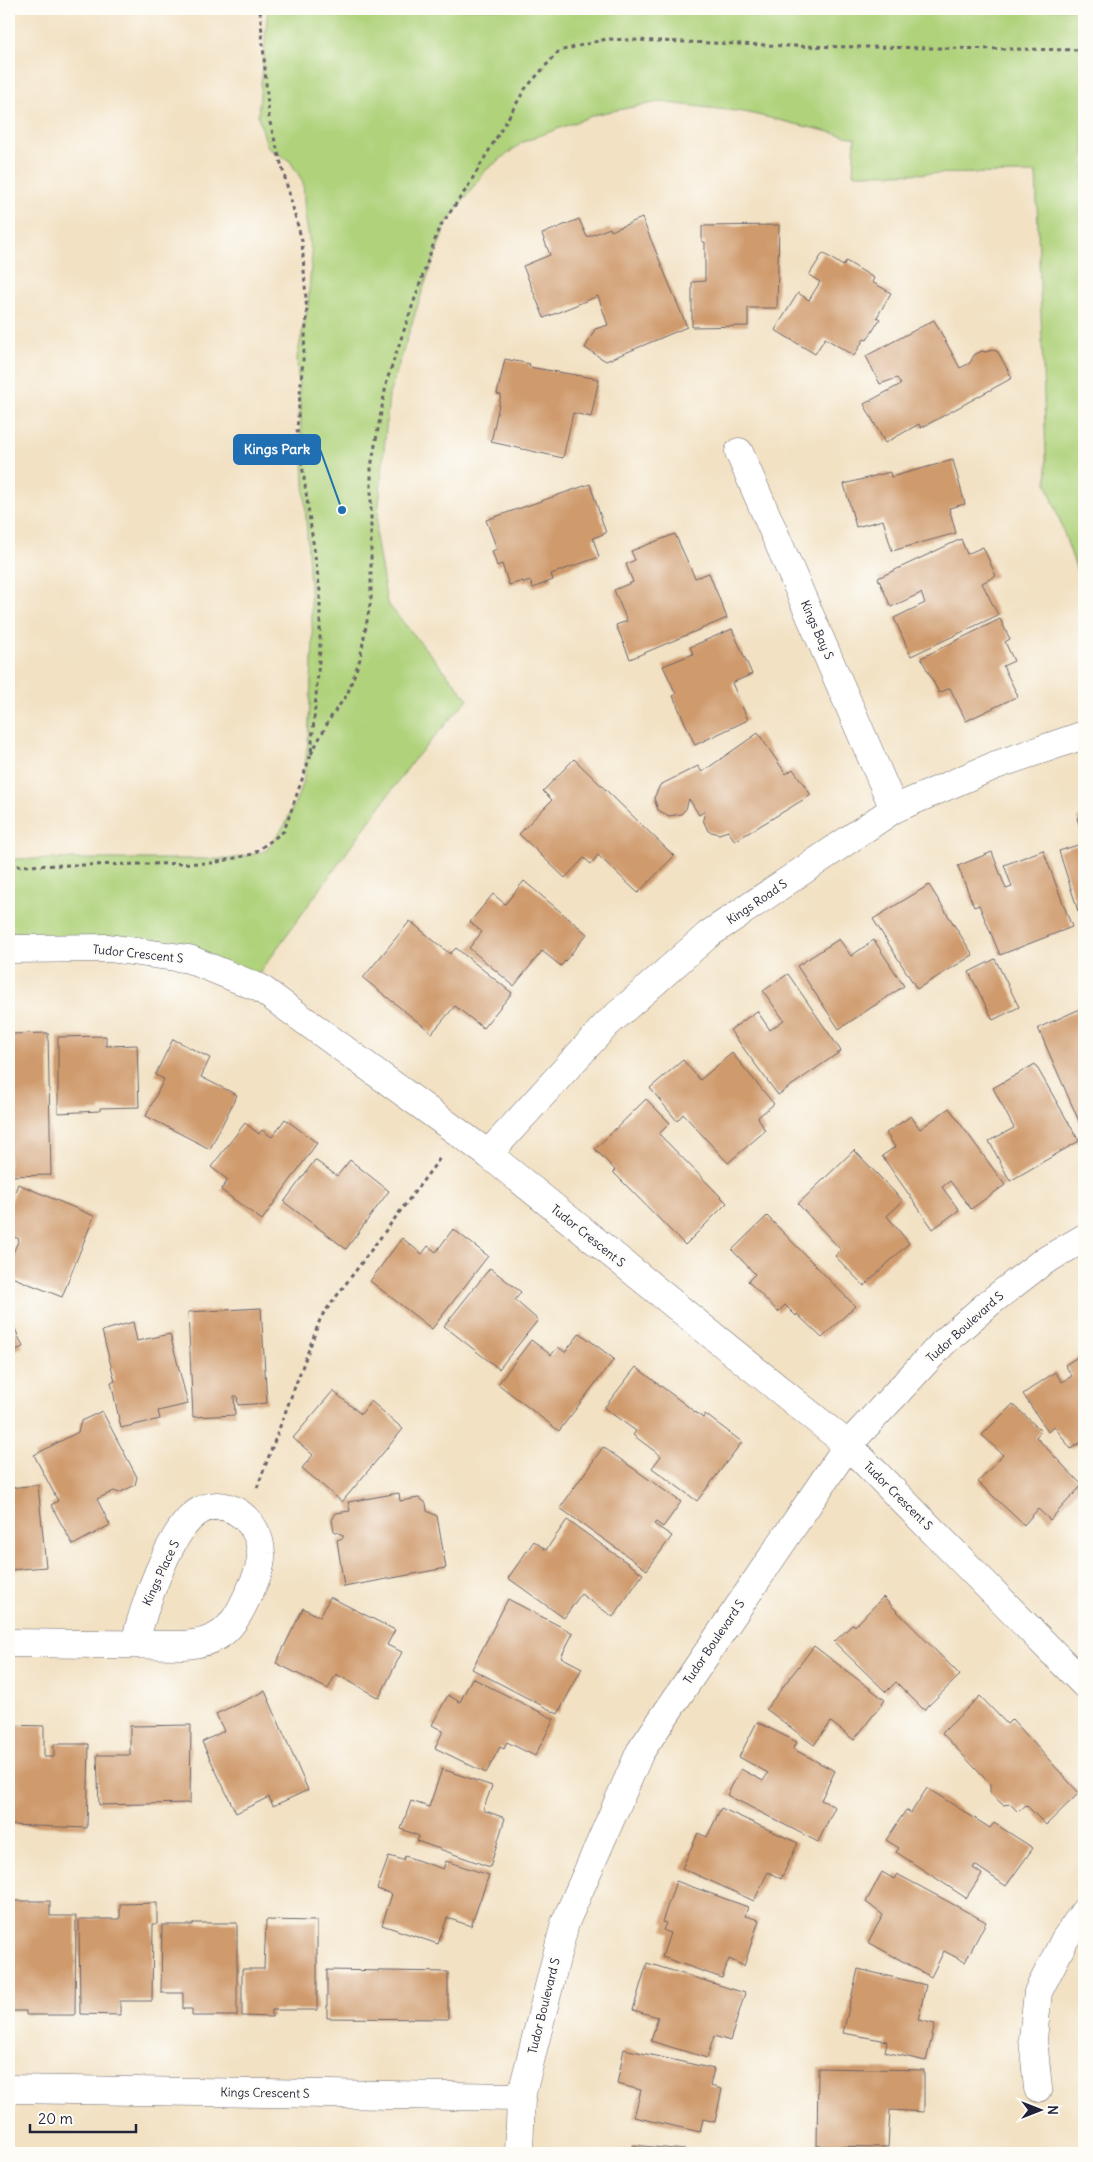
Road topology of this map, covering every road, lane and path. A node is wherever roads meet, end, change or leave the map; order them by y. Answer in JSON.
{"nodes":[{"id":1,"x":260,"y":9,"type":"edge"},
{"id":2,"x":1084,"y":50,"type":"edge"},
{"id":3,"x":739,"y":452,"type":"dead end"},
{"id":4,"x":1084,"y":735,"type":"edge"},
{"id":5,"x":311,"y":754,"type":"junction"},
{"id":6,"x":894,"y":809,"type":"junction"},
{"id":7,"x":9,"y":866,"type":"edge"},
{"id":8,"x":9,"y":949,"type":"edge"},
{"id":9,"x":460,"y":1133,"type":"junction"},
{"id":10,"x":488,"y":1154,"type":"junction"},
{"id":11,"x":1084,"y":1238,"type":"edge"},
{"id":12,"x":848,"y":1446,"type":"junction"},
{"id":13,"x":246,"y":1517,"type":"junction"},
{"id":14,"x":9,"y":1643,"type":"edge"},
{"id":15,"x":134,"y":1644,"type":"junction"},
{"id":16,"x":1084,"y":1684,"type":"edge"},
{"id":17,"x":1084,"y":1912,"type":"edge"},
{"id":18,"x":1038,"y":2088,"type":"dead end"},
{"id":19,"x":9,"y":2089,"type":"edge"},
{"id":20,"x":521,"y":2098,"type":"junction"},
{"id":21,"x":519,"y":2153,"type":"edge"}],
"edges":[{"from":1,"to":5,"type":"path"},
{"from":2,"to":5,"type":"path"},
{"from":3,"to":6,"type":"street","name":"Kings Bay S"},
{"from":4,"to":6,"type":"street","name":"Kings Road S"},
{"from":5,"to":7,"type":"path"},
{"from":6,"to":10,"type":"street","name":"Kings Road S"},
{"from":8,"to":9,"type":"street","name":"Tudor Crescent S"},
{"from":9,"to":10,"type":"street","name":"Tudor Crescent S"},
{"from":9,"to":13,"type":"path"},
{"from":10,"to":12,"type":"street","name":"Tudor Crescent S"},
{"from":11,"to":12,"type":"street","name":"Tudor Boulevard S"},
{"from":12,"to":16,"type":"street","name":"Tudor Crescent S"},
{"from":12,"to":20,"type":"street","name":"Tudor Boulevard S"},
{"from":13,"to":15,"type":"street","name":"Kings Place S"},
{"from":13,"to":15,"type":"street"},
{"from":14,"to":15,"type":"street"},
{"from":17,"to":18,"type":"street"},
{"from":19,"to":20,"type":"street","name":"Kings Crescent S"},
{"from":20,"to":21,"type":"street","name":"Tudor Boulevard S"}]}
